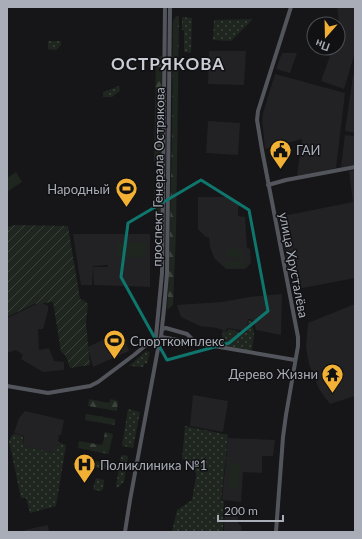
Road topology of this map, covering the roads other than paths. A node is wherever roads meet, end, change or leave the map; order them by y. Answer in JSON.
{"nodes":[{"id":1,"x":165,"y":7,"type":"edge"},
{"id":2,"x":170,"y":7,"type":"edge"},
{"id":3,"x":292,"y":7,"type":"edge"},
{"id":4,"x":355,"y":167,"type":"edge"},
{"id":5,"x":268,"y":185,"type":"junction"},
{"id":6,"x":162,"y":329,"type":"junction"},
{"id":7,"x":187,"y":334,"type":"junction"},
{"id":8,"x":155,"y":337,"type":"junction"},
{"id":9,"x":172,"y":338,"type":"junction"},
{"id":10,"x":186,"y":341,"type":"junction"},
{"id":11,"x":196,"y":343,"type":"junction"},
{"id":12,"x":158,"y":346,"type":"junction"},
{"id":13,"x":144,"y":347,"type":"junction"},
{"id":14,"x":295,"y":360,"type":"junction"},
{"id":15,"x":7,"y":386,"type":"edge"},
{"id":16,"x":125,"y":532,"type":"edge"},
{"id":17,"x":276,"y":532,"type":"edge"}],
"edges":[{"from":1,"to":8,"type":"main road","name":"проспект Генерала Острякова"},
{"from":2,"to":6,"type":"main road","name":"проспект Генерала Острякова"},
{"from":3,"to":5,"type":"main road","name":"улица Хрусталёва"},
{"from":4,"to":5,"type":"main road"},
{"from":5,"to":14,"type":"main road","name":"улица Хрусталёва"},
{"from":6,"to":7,"type":"main road"},
{"from":6,"to":8,"type":"main road","name":"проспект Генерала Острякова"},
{"from":7,"to":10,"type":"main road"},
{"from":7,"to":11,"type":"main road"},
{"from":8,"to":9,"type":"main road"},
{"from":8,"to":12,"type":"main road","name":"проспект Генерала Острякова"},
{"from":8,"to":12,"type":"main road"},
{"from":8,"to":13,"type":"main road"},
{"from":9,"to":10,"type":"main road"},
{"from":9,"to":12,"type":"main road"},
{"from":10,"to":11,"type":"main road"},
{"from":11,"to":14,"type":"main road"},
{"from":12,"to":13,"type":"main road"},
{"from":12,"to":16,"type":"main road","name":"проспект Генерала Острякова"},
{"from":13,"to":15,"type":"main road"},
{"from":14,"to":17,"type":"main road","name":"улица Хрусталёва"}]}
